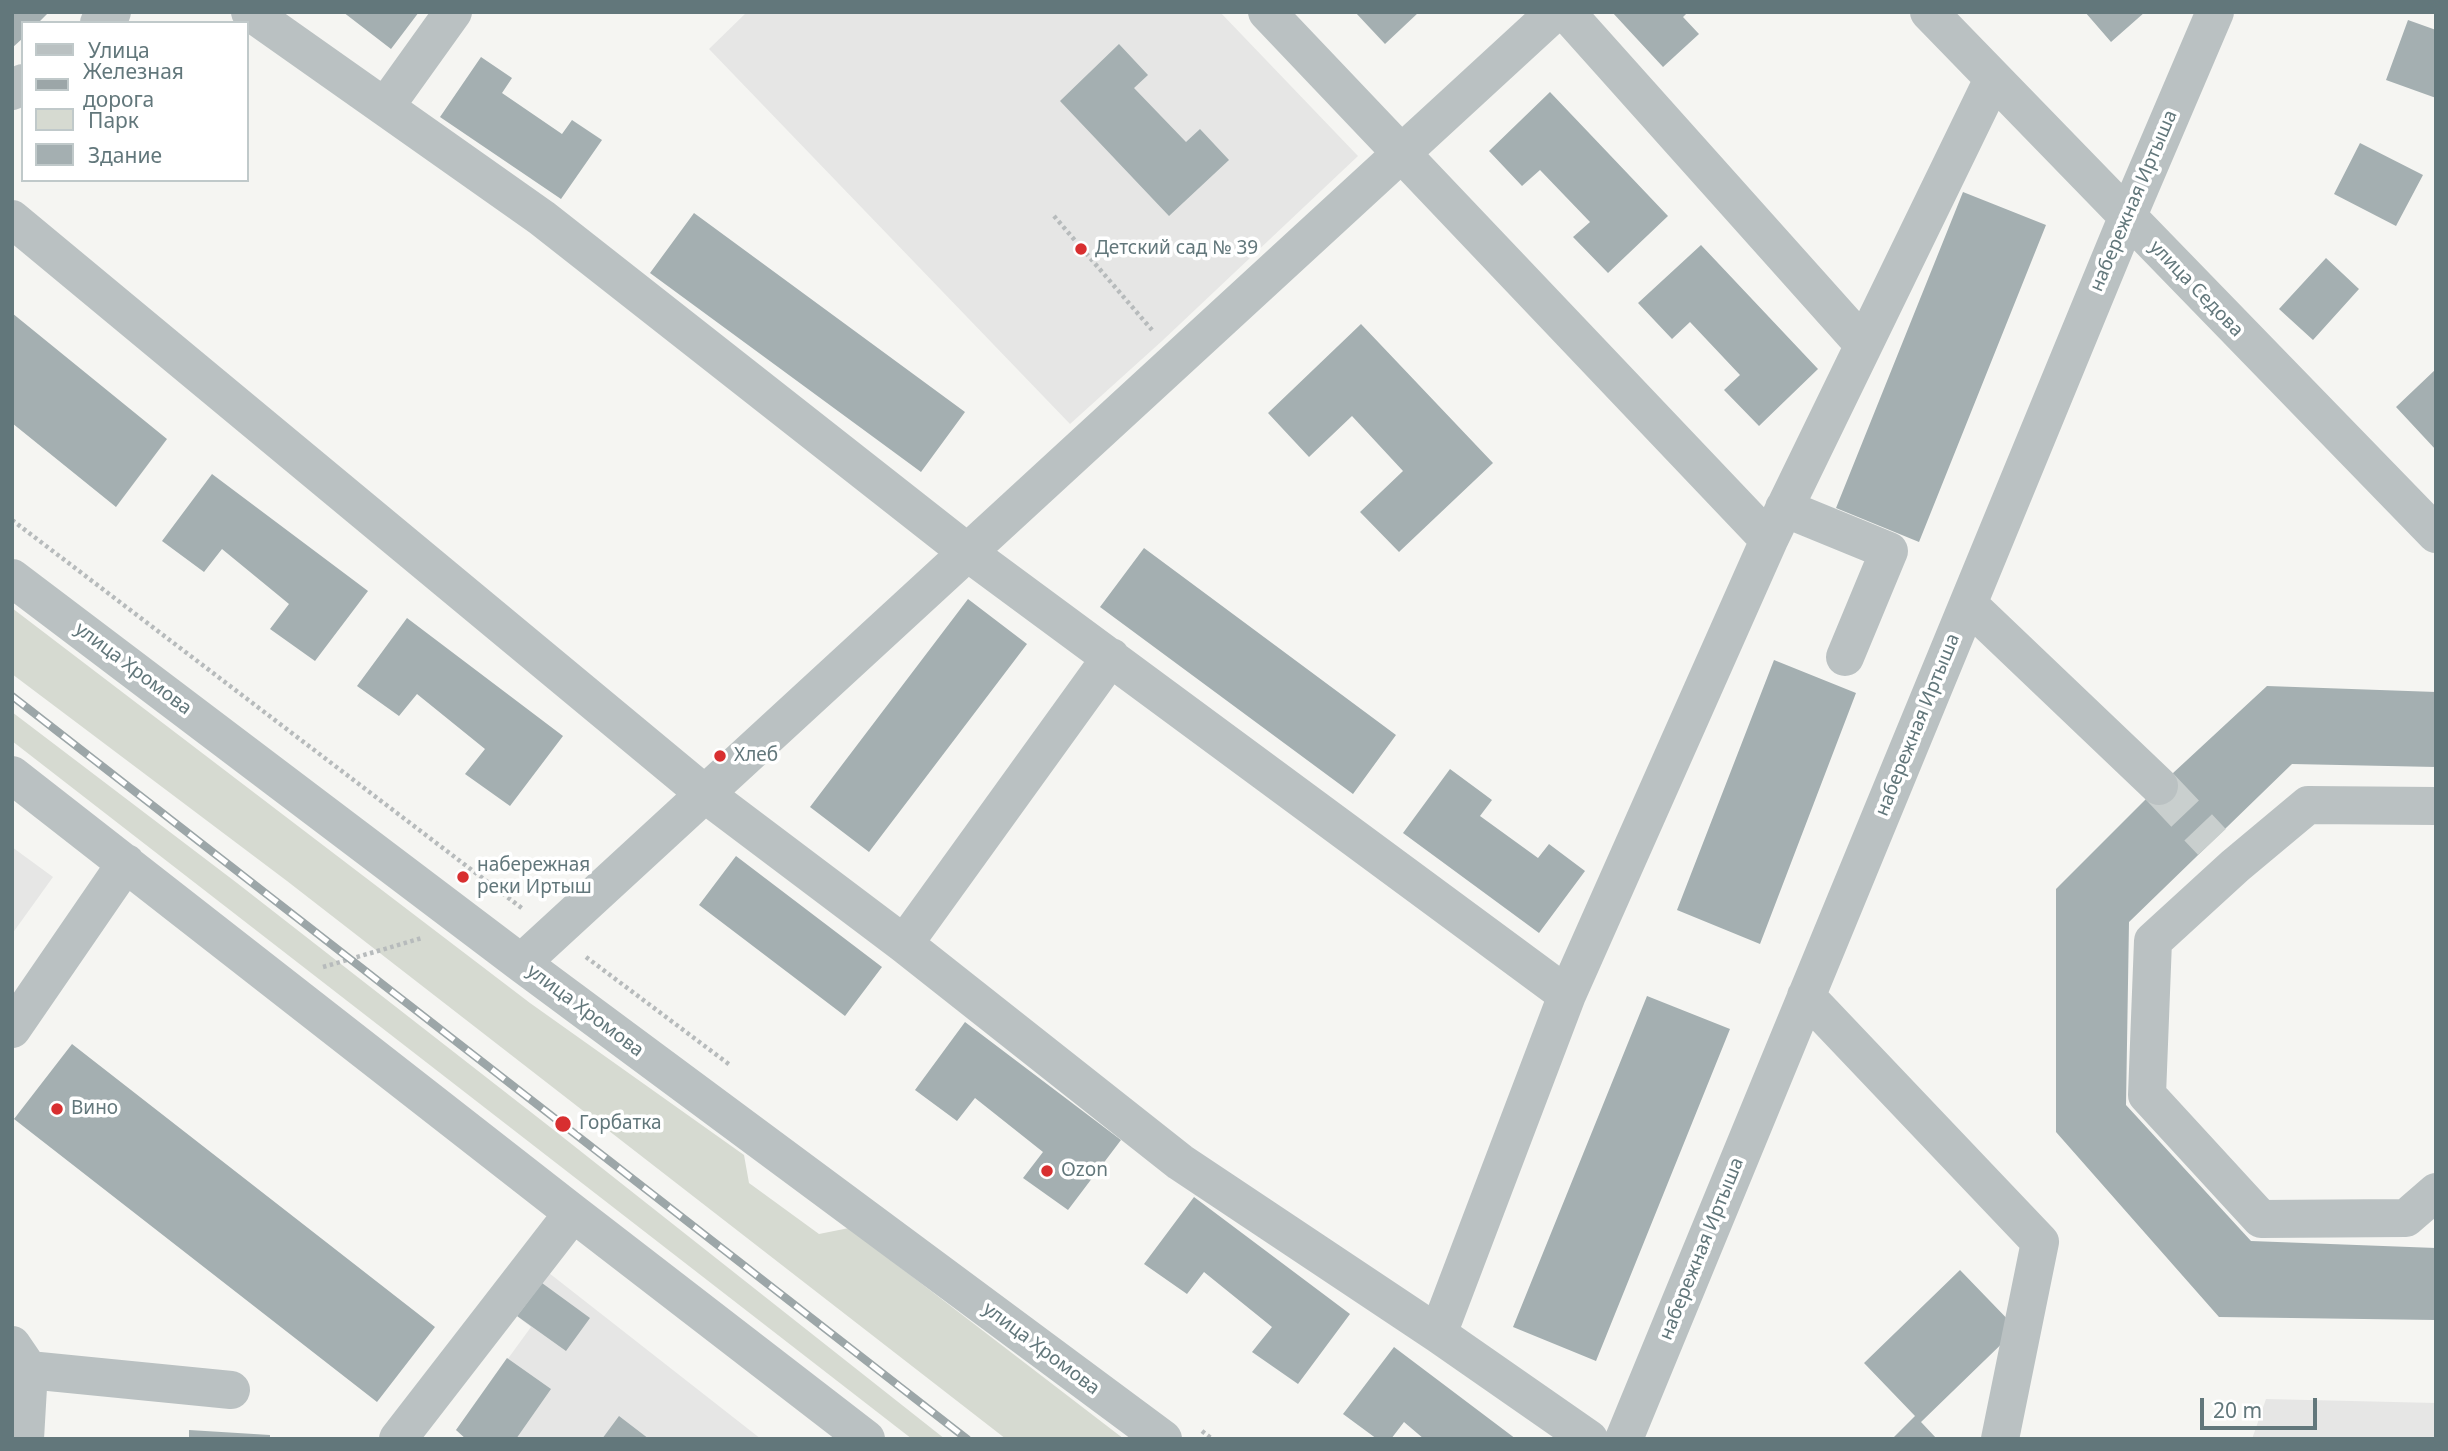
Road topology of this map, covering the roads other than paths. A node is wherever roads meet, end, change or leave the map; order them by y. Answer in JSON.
{"nodes":[{"id":1,"x":250,"y":12,"type":"edge"},
{"id":2,"x":453,"y":12,"type":"edge"},
{"id":3,"x":1267,"y":12,"type":"edge"},
{"id":4,"x":1555,"y":12,"type":"edge"},
{"id":5,"x":1566,"y":12,"type":"edge"},
{"id":6,"x":1929,"y":12,"type":"edge"},
{"id":7,"x":2215,"y":12,"type":"edge"},
{"id":8,"x":1993,"y":79,"type":"junction"},
{"id":9,"x":386,"y":107,"type":"junction"},
{"id":10,"x":1402,"y":152,"type":"junction"},
{"id":11,"x":2127,"y":218,"type":"junction"},
{"id":12,"x":12,"y":219,"type":"edge"},
{"id":13,"x":1863,"y":344,"type":"junction"},
{"id":14,"x":1776,"y":524,"type":"junction"},
{"id":15,"x":2436,"y":534,"type":"edge"},
{"id":16,"x":968,"y":552,"type":"junction"},
{"id":17,"x":12,"y":578,"type":"edge"},
{"id":18,"x":1968,"y":604,"type":"junction"},
{"id":19,"x":1111,"y":657,"type":"junction"},
{"id":20,"x":1845,"y":657,"type":"dead end"},
{"id":21,"x":12,"y":775,"type":"edge"},
{"id":22,"x":2159,"y":786,"type":"tunnel mouth"},
{"id":23,"x":705,"y":794,"type":"junction"},
{"id":24,"x":2436,"y":806,"type":"edge"},
{"id":25,"x":127,"y":863,"type":"junction"},
{"id":26,"x":904,"y":944,"type":"junction"},
{"id":27,"x":521,"y":963,"type":"junction"},
{"id":28,"x":1567,"y":995,"type":"junction"},
{"id":29,"x":1806,"y":996,"type":"junction"},
{"id":30,"x":16,"y":1015,"type":"edge"},
{"id":31,"x":2436,"y":1192,"type":"edge"},
{"id":32,"x":573,"y":1213,"type":"junction"},
{"id":33,"x":1438,"y":1334,"type":"junction"},
{"id":34,"x":21,"y":1357,"type":"edge"},
{"id":35,"x":231,"y":1390,"type":"dead end"},
{"id":36,"x":25,"y":1439,"type":"edge"},
{"id":37,"x":398,"y":1439,"type":"edge"},
{"id":38,"x":866,"y":1439,"type":"edge"},
{"id":39,"x":1163,"y":1439,"type":"edge"},
{"id":40,"x":1589,"y":1439,"type":"edge"},
{"id":41,"x":1623,"y":1439,"type":"edge"},
{"id":42,"x":2000,"y":1439,"type":"edge"}],
"edges":[{"from":1,"to":9,"type":"street"},
{"from":2,"to":9,"type":"street"},
{"from":3,"to":10,"type":"street"},
{"from":4,"to":10,"type":"street"},
{"from":5,"to":13,"type":"street"},
{"from":6,"to":8,"type":"street","name":"улица Седова"},
{"from":7,"to":11,"type":"street","name":"набережная Иртыша"},
{"from":8,"to":11,"type":"street","name":"улица Седова"},
{"from":8,"to":13,"type":"street"},
{"from":9,"to":16,"type":"street"},
{"from":10,"to":14,"type":"street"},
{"from":10,"to":16,"type":"street"},
{"from":11,"to":15,"type":"street","name":"улица Седова"},
{"from":11,"to":18,"type":"street","name":"набережная Иртыша"},
{"from":12,"to":23,"type":"street"},
{"from":13,"to":14,"type":"street"},
{"from":14,"to":20,"type":"street"},
{"from":14,"to":28,"type":"street"},
{"from":16,"to":19,"type":"street"},
{"from":16,"to":23,"type":"street"},
{"from":17,"to":27,"type":"street","name":"улица Хромова"},
{"from":18,"to":22,"type":"street"},
{"from":18,"to":29,"type":"street","name":"набережная Иртыша"},
{"from":19,"to":26,"type":"street"},
{"from":19,"to":28,"type":"street"},
{"from":21,"to":25,"type":"street"},
{"from":23,"to":26,"type":"street"},
{"from":23,"to":27,"type":"street"},
{"from":24,"to":31,"type":"street"},
{"from":25,"to":30,"type":"street"},
{"from":25,"to":32,"type":"street"},
{"from":26,"to":33,"type":"street"},
{"from":27,"to":39,"type":"street","name":"улица Хромова"},
{"from":28,"to":33,"type":"street"},
{"from":29,"to":41,"type":"street","name":"набережная Иртыша"},
{"from":29,"to":42,"type":"street"},
{"from":32,"to":37,"type":"street"},
{"from":32,"to":38,"type":"street"},
{"from":33,"to":40,"type":"street"},
{"from":34,"to":35,"type":"street"},
{"from":34,"to":36,"type":"street"}]}
